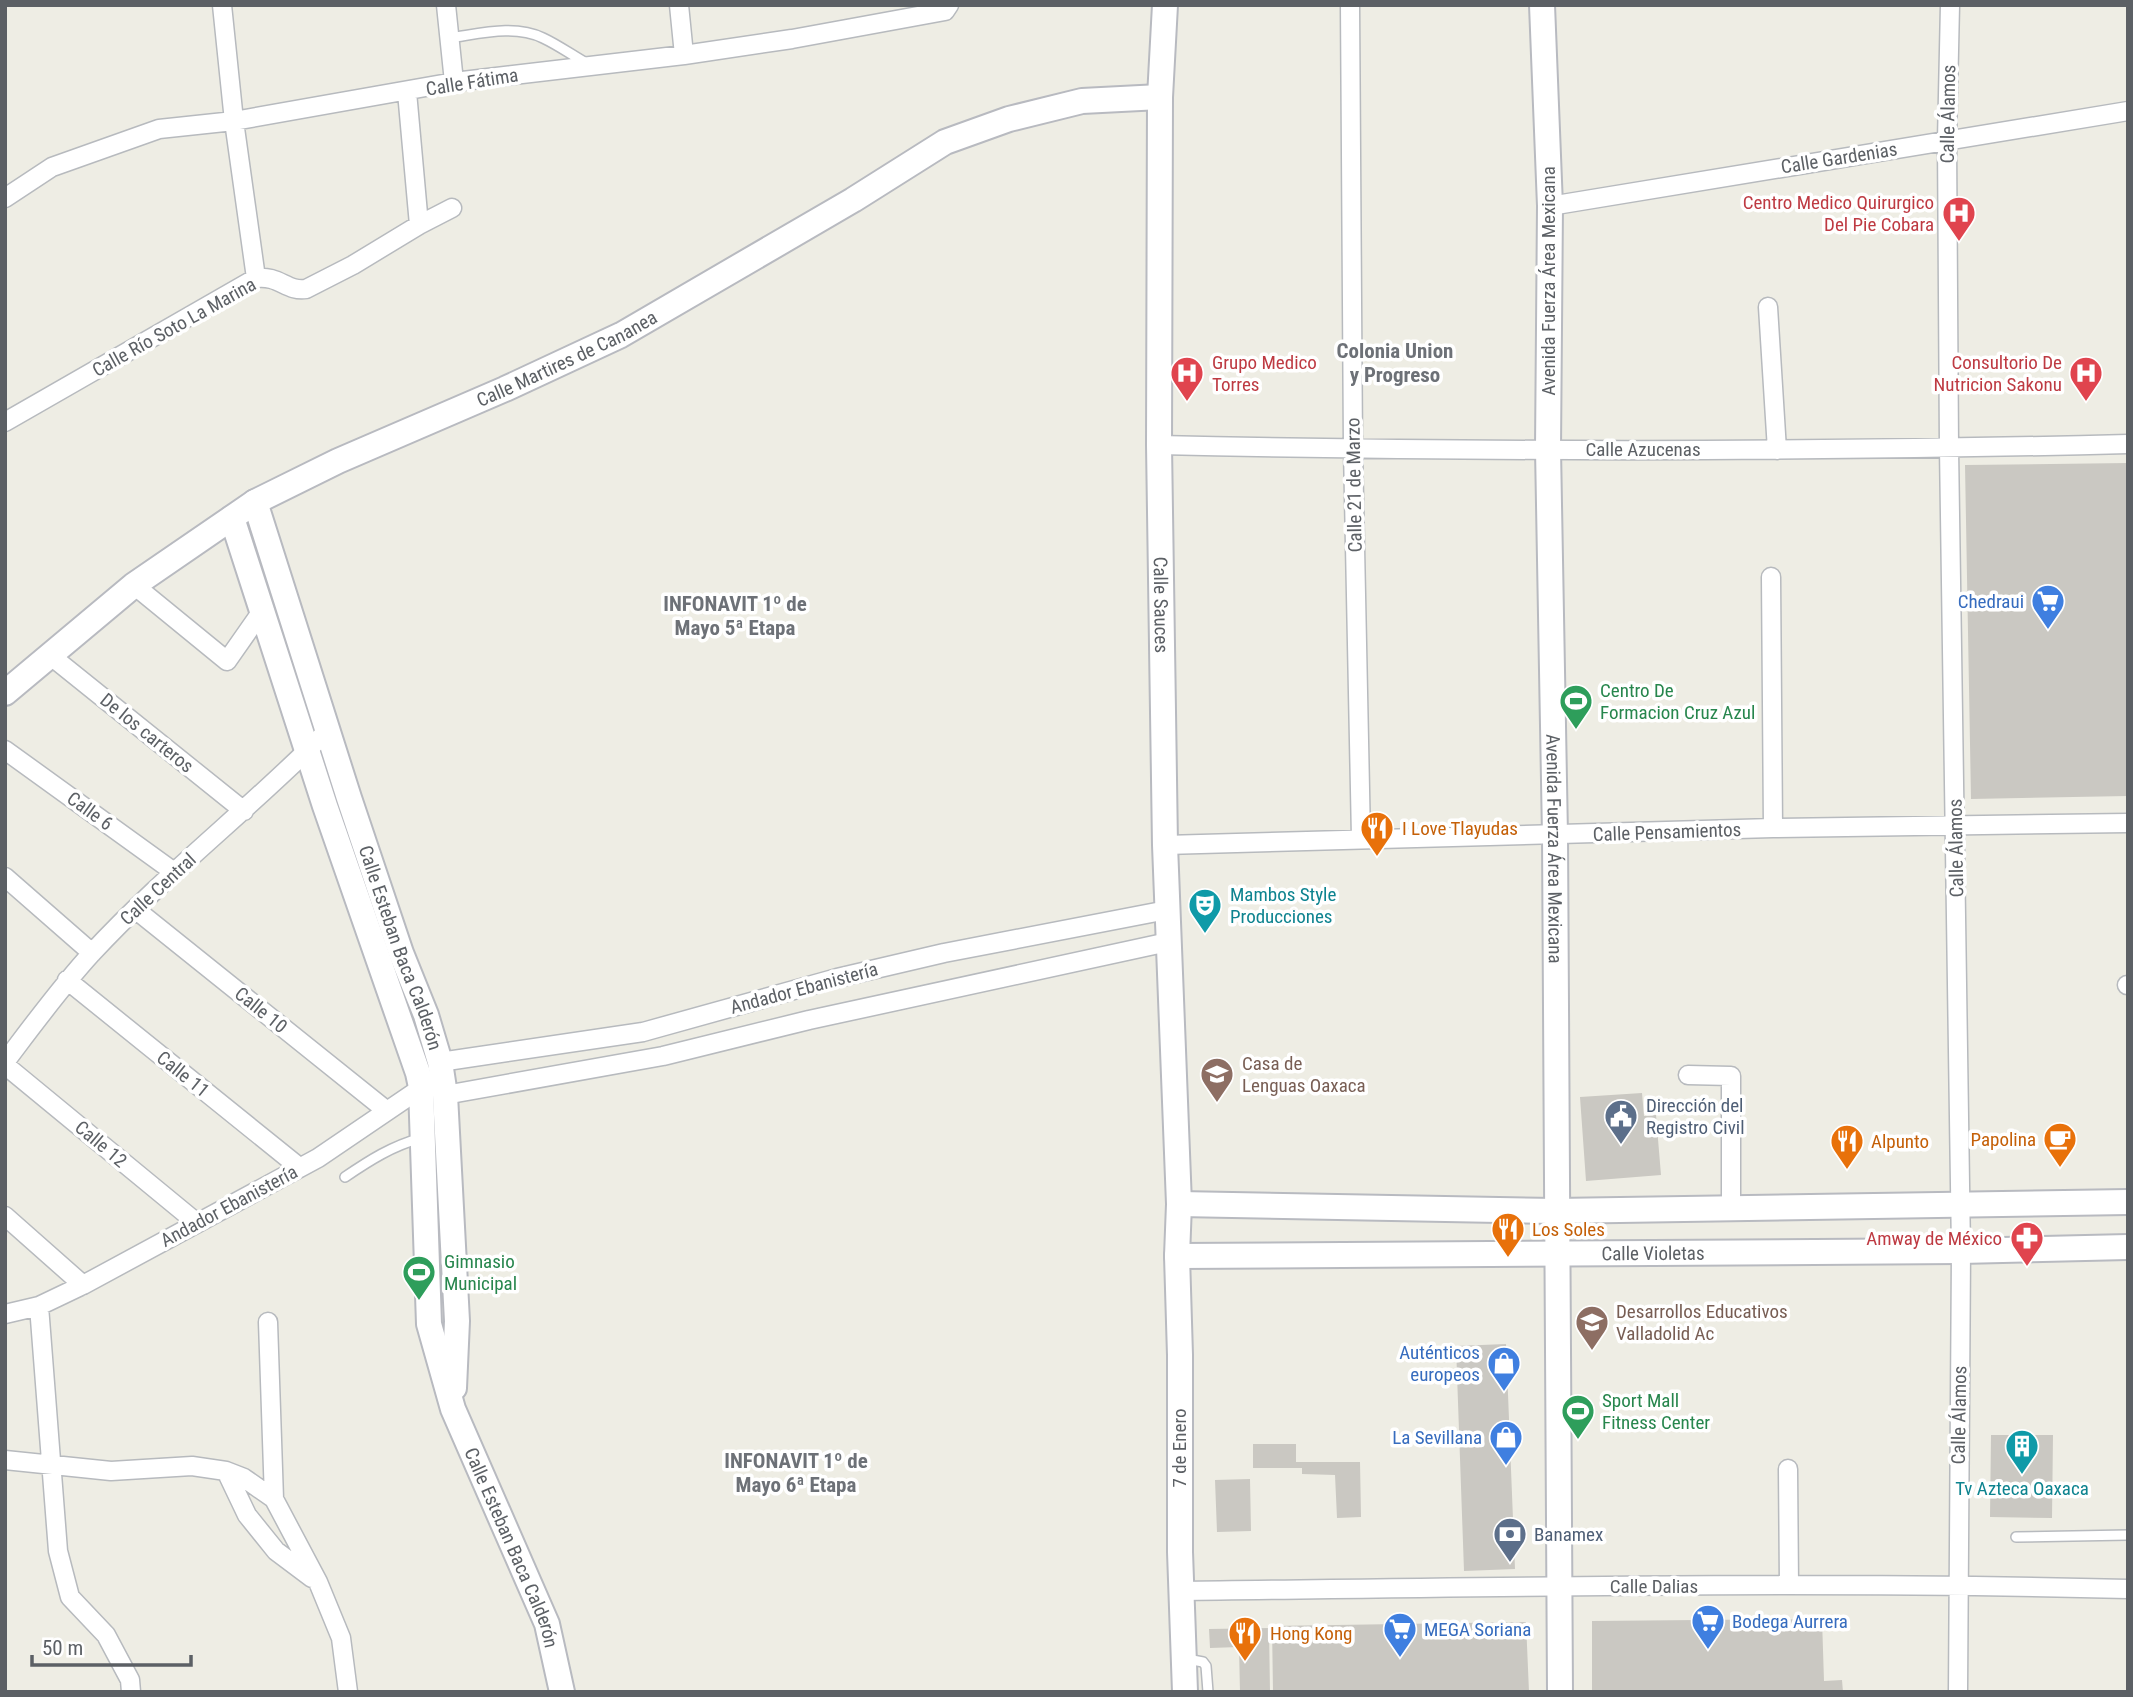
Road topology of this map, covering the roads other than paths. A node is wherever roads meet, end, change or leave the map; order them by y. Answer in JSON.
{"nodes":[{"id":1,"x":222,"y":5,"type":"edge"},
{"id":2,"x":446,"y":5,"type":"edge"},
{"id":3,"x":679,"y":5,"type":"edge"},
{"id":4,"x":949,"y":5,"type":"edge"},
{"id":5,"x":1166,"y":5,"type":"edge"},
{"id":6,"x":1350,"y":5,"type":"edge"},
{"id":7,"x":1542,"y":5,"type":"edge"},
{"id":8,"x":1950,"y":5,"type":"edge"},
{"id":9,"x":449,"y":38,"type":"junction"},
{"id":10,"x":684,"y":55,"type":"junction"},
{"id":11,"x":591,"y":66,"type":"junction"},
{"id":12,"x":454,"y":82,"type":"junction"},
{"id":13,"x":407,"y":92,"type":"junction"},
{"id":14,"x":1160,"y":97,"type":"junction"},
{"id":15,"x":2128,"y":111,"type":"edge"},
{"id":16,"x":234,"y":121,"type":"junction"},
{"id":17,"x":1947,"y":140,"type":"junction"},
{"id":18,"x":5,"y":198,"type":"edge"},
{"id":19,"x":1550,"y":206,"type":"junction"},
{"id":20,"x":452,"y":208,"type":"dead end"},
{"id":21,"x":418,"y":225,"type":"junction"},
{"id":22,"x":257,"y":278,"type":"junction"},
{"id":23,"x":1769,"y":307,"type":"dead end"},
{"id":24,"x":5,"y":422,"type":"edge"},
{"id":25,"x":2128,"y":444,"type":"edge"},
{"id":26,"x":1159,"y":445,"type":"junction"},
{"id":27,"x":1949,"y":448,"type":"junction"},
{"id":28,"x":1353,"y":449,"type":"junction"},
{"id":29,"x":1548,"y":449,"type":"junction"},
{"id":30,"x":1777,"y":450,"type":"junction"},
{"id":31,"x":255,"y":502,"type":"junction"},
{"id":32,"x":232,"y":518,"type":"junction"},
{"id":33,"x":1771,"y":577,"type":"dead end"},
{"id":34,"x":134,"y":585,"type":"junction"},
{"id":35,"x":262,"y":611,"type":"junction"},
{"id":36,"x":51,"y":656,"type":"junction"},
{"id":37,"x":5,"y":694,"type":"edge"},
{"id":38,"x":327,"y":731,"type":"junction"},
{"id":39,"x":5,"y":750,"type":"edge"},
{"id":40,"x":307,"y":751,"type":"junction"},
{"id":41,"x":244,"y":811,"type":"junction"},
{"id":42,"x":2128,"y":823,"type":"edge"},
{"id":43,"x":1956,"y":825,"type":"junction"},
{"id":44,"x":1773,"y":828,"type":"junction"},
{"id":45,"x":1555,"y":836,"type":"junction"},
{"id":46,"x":1361,"y":838,"type":"junction"},
{"id":47,"x":1165,"y":845,"type":"junction"},
{"id":48,"x":174,"y":872,"type":"junction"},
{"id":49,"x":5,"y":877,"type":"edge"},
{"id":50,"x":135,"y":909,"type":"junction"},
{"id":51,"x":1167,"y":910,"type":"junction"},
{"id":52,"x":1168,"y":942,"type":"junction"},
{"id":53,"x":92,"y":953,"type":"junction"},
{"id":54,"x":401,"y":953,"type":"junction"},
{"id":55,"x":378,"y":962,"type":"junction"},
{"id":56,"x":68,"y":980,"type":"junction"},
{"id":57,"x":5,"y":1063,"type":"edge"},
{"id":58,"x":1688,"y":1075,"type":"dead end"},
{"id":59,"x":437,"y":1080,"type":"junction"},
{"id":60,"x":387,"y":1111,"type":"junction"},
{"id":61,"x":423,"y":1137,"type":"junction"},
{"id":62,"x":447,"y":1138,"type":"junction"},
{"id":63,"x":299,"y":1167,"type":"junction"},
{"id":64,"x":345,"y":1177,"type":"dead end"},
{"id":65,"x":2128,"y":1202,"type":"edge"},
{"id":66,"x":1179,"y":1204,"type":"junction"},
{"id":67,"x":1959,"y":1204,"type":"junction"},
{"id":68,"x":1731,"y":1208,"type":"junction"},
{"id":69,"x":1556,"y":1211,"type":"junction"},
{"id":70,"x":5,"y":1216,"type":"edge"},
{"id":71,"x":197,"y":1223,"type":"junction"},
{"id":72,"x":2128,"y":1247,"type":"edge"},
{"id":73,"x":1961,"y":1251,"type":"junction"},
{"id":74,"x":1557,"y":1255,"type":"junction"},
{"id":75,"x":1177,"y":1256,"type":"junction"},
{"id":76,"x":83,"y":1286,"type":"junction"},
{"id":77,"x":39,"y":1306,"type":"junction"},
{"id":78,"x":5,"y":1314,"type":"edge"},
{"id":79,"x":268,"y":1322,"type":"dead end"},
{"id":80,"x":453,"y":1409,"type":"junction"},
{"id":81,"x":5,"y":1460,"type":"edge"},
{"id":82,"x":51,"y":1464,"type":"junction"},
{"id":83,"x":1788,"y":1468,"type":"dead end"},
{"id":84,"x":226,"y":1471,"type":"junction"},
{"id":85,"x":274,"y":1499,"type":"junction"},
{"id":86,"x":2128,"y":1535,"type":"edge"},
{"id":87,"x":2016,"y":1536,"type":"dead end"},
{"id":88,"x":318,"y":1582,"type":"junction"},
{"id":89,"x":1789,"y":1585,"type":"junction"},
{"id":90,"x":1957,"y":1585,"type":"junction"},
{"id":91,"x":1559,"y":1586,"type":"junction"},
{"id":92,"x":2128,"y":1589,"type":"edge"},
{"id":93,"x":1181,"y":1591,"type":"junction"},
{"id":94,"x":1184,"y":1659,"type":"junction"},
{"id":95,"x":131,"y":1692,"type":"edge"},
{"id":96,"x":348,"y":1692,"type":"edge"},
{"id":97,"x":562,"y":1692,"type":"edge"},
{"id":98,"x":1185,"y":1692,"type":"edge"},
{"id":99,"x":1208,"y":1692,"type":"edge"},
{"id":100,"x":1560,"y":1692,"type":"edge"},
{"id":101,"x":1958,"y":1692,"type":"edge"}],
"edges":[{"from":1,"to":16,"type":"street"},
{"from":2,"to":9,"type":"street"},
{"from":3,"to":10,"type":"street"},
{"from":4,"to":10,"type":"street","name":"Calle Fátima"},
{"from":5,"to":14,"type":"street","name":"Calle Sauces"},
{"from":6,"to":28,"type":"street","name":"Calle 21 de Marzo"},
{"from":7,"to":19,"type":"street","name":"Avenida Fuerza Área Mexicana"},
{"from":8,"to":17,"type":"street","name":"Calle Álamos"},
{"from":9,"to":11,"type":"lane"},
{"from":9,"to":12,"type":"street"},
{"from":10,"to":11,"type":"street","name":"Calle Fátima"},
{"from":11,"to":12,"type":"street","name":"Calle Fátima"},
{"from":12,"to":13,"type":"street","name":"Calle Fátima"},
{"from":13,"to":16,"type":"street","name":"Calle Fátima"},
{"from":13,"to":21,"type":"street"},
{"from":14,"to":26,"type":"street","name":"Calle Sauces"},
{"from":14,"to":31,"type":"street","name":"Calle Martires de Cananea"},
{"from":15,"to":17,"type":"street","name":"Calle Gardenias"},
{"from":16,"to":18,"type":"street","name":"Calle Fátima"},
{"from":16,"to":22,"type":"street"},
{"from":17,"to":19,"type":"street","name":"Calle Gardenias"},
{"from":17,"to":27,"type":"street","name":"Calle Álamos"},
{"from":19,"to":29,"type":"street","name":"Avenida Fuerza Área Mexicana"},
{"from":20,"to":21,"type":"street","name":"Calle Río Soto La Marina"},
{"from":21,"to":22,"type":"street","name":"Calle Río Soto La Marina"},
{"from":22,"to":24,"type":"street","name":"Calle Río Soto La Marina"},
{"from":23,"to":30,"type":"street"},
{"from":25,"to":27,"type":"street","name":"Calle Azucenas"},
{"from":26,"to":28,"type":"street","name":"Calle Azucenas"},
{"from":26,"to":47,"type":"street","name":"Calle Sauces"},
{"from":27,"to":30,"type":"street","name":"Calle Azucenas"},
{"from":27,"to":43,"type":"street","name":"Calle Álamos"},
{"from":28,"to":29,"type":"street","name":"Calle Azucenas"},
{"from":28,"to":46,"type":"street","name":"Calle 21 de Marzo"},
{"from":29,"to":30,"type":"street","name":"Calle Azucenas"},
{"from":29,"to":45,"type":"street","name":"Avenida Fuerza Área Mexicana"},
{"from":31,"to":32,"type":"street","name":"Calle Martires de Cananea"},
{"from":31,"to":38,"type":"street","name":"Calle Esteban Baca Calderón"},
{"from":32,"to":34,"type":"street","name":"Calle Martires de Cananea"},
{"from":32,"to":35,"type":"street","name":"Calle Esteban Baca Calderón"},
{"from":33,"to":44,"type":"street"},
{"from":34,"to":35,"type":"street"},
{"from":34,"to":36,"type":"street","name":"Calle Martires de Cananea"},
{"from":35,"to":40,"type":"street","name":"Calle Esteban Baca Calderón"},
{"from":36,"to":37,"type":"street","name":"Calle Martires de Cananea"},
{"from":36,"to":41,"type":"street","name":"De los carteros"},
{"from":38,"to":40,"type":"street","name":"Calle Central"},
{"from":38,"to":54,"type":"street","name":"Calle Esteban Baca Calderón"},
{"from":39,"to":48,"type":"street","name":"Calle 6"},
{"from":40,"to":41,"type":"street","name":"Calle Central"},
{"from":40,"to":55,"type":"street","name":"Calle Esteban Baca Calderón"},
{"from":41,"to":48,"type":"street","name":"Calle Central"},
{"from":42,"to":43,"type":"street","name":"Calle Pensamientos"},
{"from":43,"to":44,"type":"street","name":"Calle Pensamientos"},
{"from":43,"to":67,"type":"street","name":"Calle Álamos"},
{"from":44,"to":45,"type":"street","name":"Calle Pensamientos"},
{"from":45,"to":46,"type":"street","name":"Calle Pensamientos"},
{"from":45,"to":69,"type":"street","name":"Avenida Fuerza Área Mexicana"},
{"from":46,"to":47,"type":"street","name":"Calle Pensamientos"},
{"from":47,"to":51,"type":"street","name":"Calle Sauces"},
{"from":48,"to":50,"type":"street","name":"Calle Central"},
{"from":49,"to":53,"type":"street"},
{"from":50,"to":53,"type":"street","name":"Calle Central"},
{"from":50,"to":60,"type":"street","name":"Calle 10"},
{"from":51,"to":52,"type":"street","name":"Calle Sauces"},
{"from":51,"to":59,"type":"street","name":"Andador Ebanistería"},
{"from":52,"to":59,"type":"street","name":"Andador Ebanistería"},
{"from":52,"to":66,"type":"street","name":"Calle Sauces"},
{"from":53,"to":56,"type":"street","name":"Calle Central"},
{"from":54,"to":55,"type":"street"},
{"from":54,"to":59,"type":"street","name":"Calle Esteban Baca Calderón"},
{"from":55,"to":59,"type":"street","name":"Calle Esteban Baca Calderón"},
{"from":56,"to":57,"type":"street","name":"Calle Central"},
{"from":56,"to":63,"type":"street","name":"Calle 11"},
{"from":57,"to":71,"type":"street","name":"Calle 12"},
{"from":58,"to":68,"type":"street"},
{"from":59,"to":60,"type":"street","name":"Andador Ebanistería"},
{"from":59,"to":61,"type":"street","name":"Calle Esteban Baca Calderón"},
{"from":59,"to":62,"type":"street","name":"Calle Esteban Baca Calderón"},
{"from":60,"to":63,"type":"street","name":"Andador Ebanistería"},
{"from":61,"to":62,"type":"lane"},
{"from":61,"to":64,"type":"lane"},
{"from":61,"to":80,"type":"street","name":"Calle Esteban Baca Calderón"},
{"from":62,"to":80,"type":"street","name":"Calle Esteban Baca Calderón"},
{"from":63,"to":71,"type":"street","name":"Andador Ebanistería"},
{"from":65,"to":67,"type":"street"},
{"from":66,"to":69,"type":"street"},
{"from":66,"to":75,"type":"street","name":"7 de Enero"},
{"from":67,"to":68,"type":"street"},
{"from":67,"to":73,"type":"street","name":"Calle Álamos"},
{"from":68,"to":69,"type":"street"},
{"from":69,"to":74,"type":"street","name":"Avenida Fuerza Área Mexicana"},
{"from":70,"to":76,"type":"street"},
{"from":71,"to":76,"type":"street","name":"Andador Ebanistería"},
{"from":72,"to":73,"type":"street","name":"Calle Violetas"},
{"from":73,"to":74,"type":"street","name":"Calle Violetas"},
{"from":73,"to":90,"type":"street","name":"Calle Álamos"},
{"from":74,"to":75,"type":"street","name":"Calle Violetas"},
{"from":74,"to":91,"type":"street","name":"Avenida Fuerza Área Mexicana"},
{"from":75,"to":93,"type":"street","name":"7 de Enero"},
{"from":76,"to":77,"type":"street","name":"Andador Ebanistería"},
{"from":77,"to":78,"type":"street","name":"Andador Ebanistería"},
{"from":77,"to":82,"type":"street"},
{"from":79,"to":85,"type":"street"},
{"from":80,"to":97,"type":"street","name":"Calle Esteban Baca Calderón"},
{"from":81,"to":82,"type":"street"},
{"from":82,"to":84,"type":"street"},
{"from":82,"to":95,"type":"street"},
{"from":83,"to":89,"type":"street"},
{"from":84,"to":85,"type":"street"},
{"from":84,"to":88,"type":"street"},
{"from":85,"to":88,"type":"street"},
{"from":86,"to":87,"type":"lane"},
{"from":88,"to":96,"type":"street"},
{"from":89,"to":90,"type":"street","name":"Calle Dalias"},
{"from":89,"to":91,"type":"street","name":"Calle Dalias"},
{"from":90,"to":92,"type":"street","name":"Calle Dalias"},
{"from":90,"to":101,"type":"street","name":"Calle Álamos"},
{"from":91,"to":93,"type":"street","name":"Calle Dalias"},
{"from":91,"to":100,"type":"street","name":"Avenida Fuerza Área Mexicana"},
{"from":93,"to":94,"type":"street","name":"7 de Enero"},
{"from":94,"to":98,"type":"street","name":"7 de Enero"},
{"from":94,"to":99,"type":"lane"}]}
